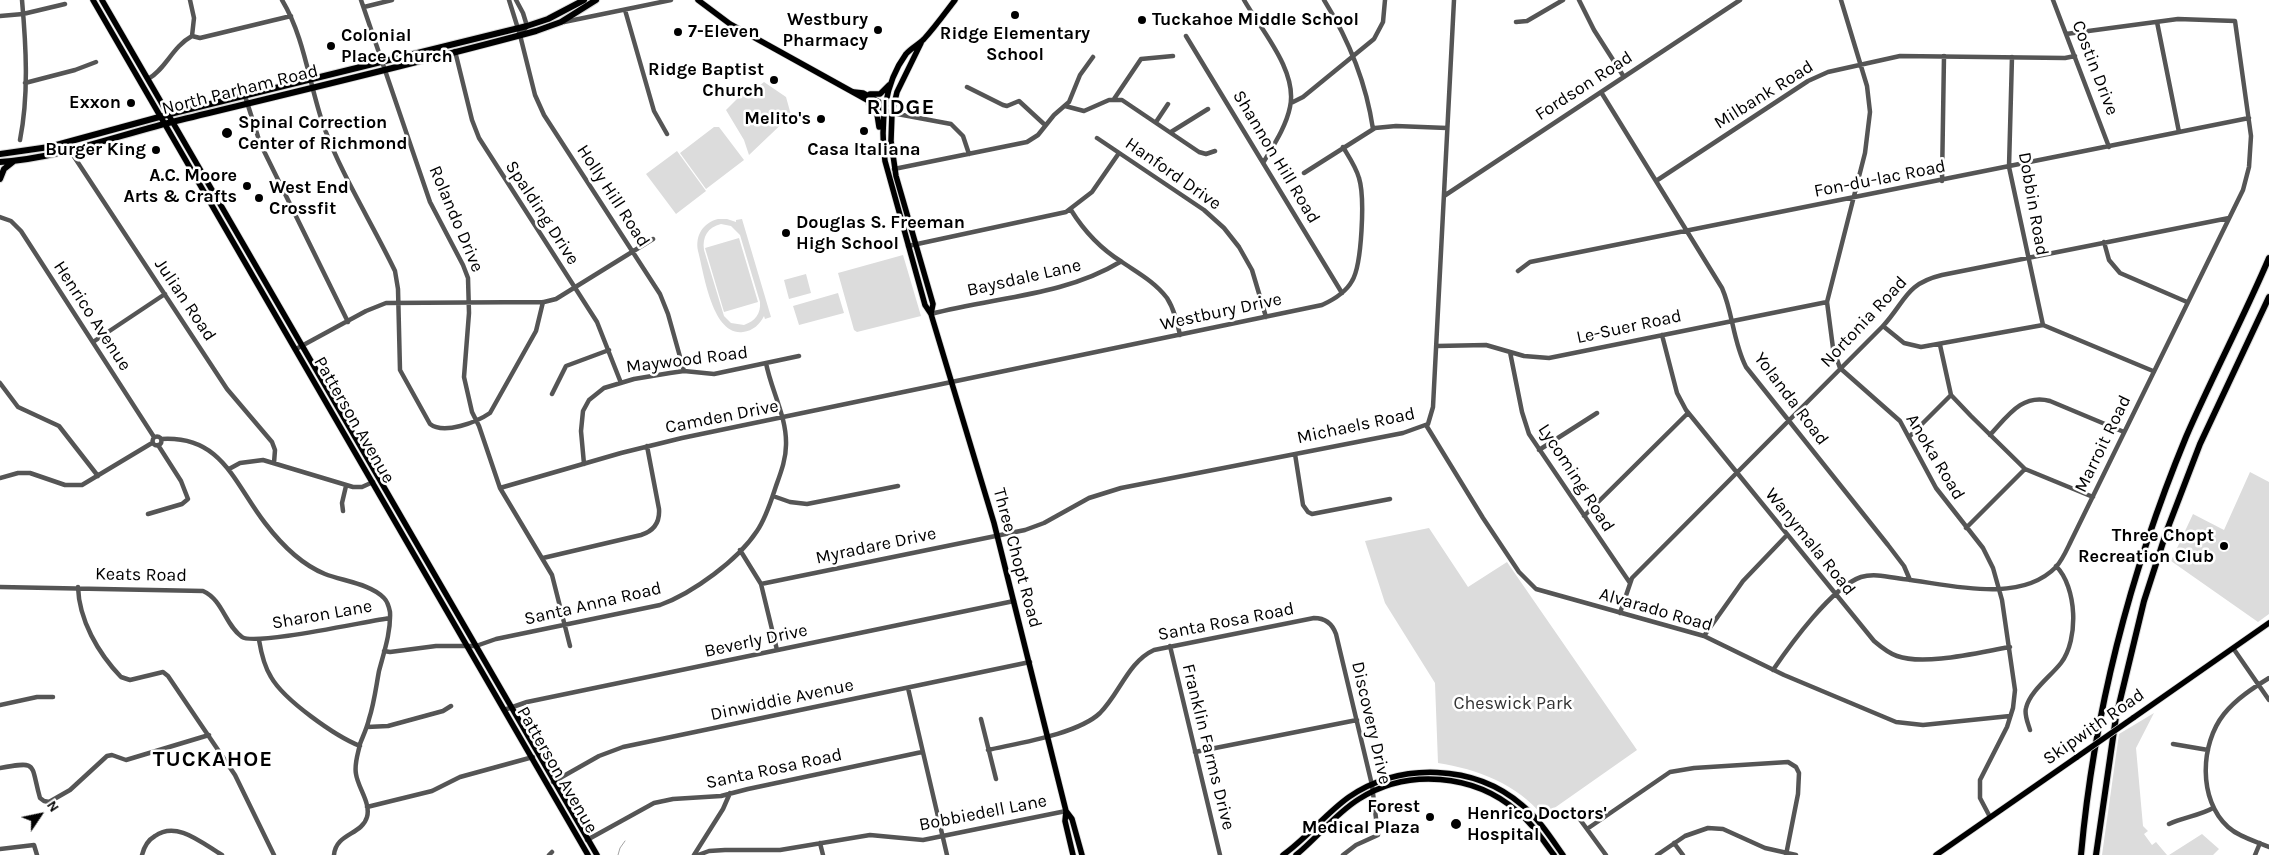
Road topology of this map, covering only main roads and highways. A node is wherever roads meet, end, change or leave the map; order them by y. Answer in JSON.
{"nodes":[{"id":1,"x":93,"y":0,"type":"edge"},
{"id":2,"x":102,"y":0,"type":"edge"},
{"id":3,"x":584,"y":0,"type":"edge"},
{"id":4,"x":596,"y":0,"type":"edge"},
{"id":5,"x":698,"y":0,"type":"edge"},
{"id":6,"x":955,"y":0,"type":"edge"},
{"id":7,"x":922,"y":41,"type":"junction"},
{"id":8,"x":892,"y":81,"type":"junction"},
{"id":9,"x":864,"y":96,"type":"junction"},
{"id":10,"x":885,"y":108,"type":"junction"},
{"id":11,"x":892,"y":113,"type":"junction"},
{"id":12,"x":168,"y":115,"type":"junction"},
{"id":13,"x":161,"y":117,"type":"junction"},
{"id":14,"x":172,"y":122,"type":"junction"},
{"id":15,"x":165,"y":124,"type":"junction"},
{"id":16,"x":883,"y":141,"type":"junction"},
{"id":17,"x":62,"y":143,"type":"junction"},
{"id":18,"x":0,"y":154,"type":"edge"},
{"id":19,"x":46,"y":155,"type":"junction"},
{"id":20,"x":16,"y":160,"type":"junction"},
{"id":21,"x":0,"y":162,"type":"edge"},
{"id":22,"x":0,"y":179,"type":"edge"},
{"id":23,"x":2269,"y":258,"type":"edge"},
{"id":24,"x":2269,"y":297,"type":"edge"},
{"id":25,"x":931,"y":314,"type":"junction"},
{"id":26,"x":2269,"y":623,"type":"edge"},
{"id":27,"x":1066,"y":811,"type":"junction"},
{"id":28,"x":588,"y":855,"type":"edge"},
{"id":29,"x":597,"y":855,"type":"edge"},
{"id":30,"x":1074,"y":855,"type":"edge"},
{"id":31,"x":1082,"y":855,"type":"edge"},
{"id":32,"x":1283,"y":855,"type":"edge"},
{"id":33,"x":1296,"y":855,"type":"edge"},
{"id":34,"x":1554,"y":855,"type":"edge"},
{"id":35,"x":1563,"y":855,"type":"edge"},
{"id":36,"x":1936,"y":855,"type":"edge"},
{"id":37,"x":2081,"y":855,"type":"edge"},
{"id":38,"x":2096,"y":855,"type":"edge"}],
"edges":[{"from":1,"to":13,"type":"main road","name":"Patterson Avenue"},
{"from":2,"to":12,"type":"main road","name":"Patterson Avenue"},
{"from":3,"to":12,"type":"highway","name":"North Parham Road"},
{"from":4,"to":14,"type":"highway","name":"North Parham Road"},
{"from":5,"to":9,"type":"main road"},
{"from":6,"to":7,"type":"main road","name":"Three Chopt Road"},
{"from":7,"to":8,"type":"main road","name":"Three Chopt Road"},
{"from":7,"to":11,"type":"main road","name":"Three Chopt Road"},
{"from":8,"to":9,"type":"main road"},
{"from":8,"to":10,"type":"main road","name":"Three Chopt Road"},
{"from":9,"to":10,"type":"main road"},
{"from":9,"to":16,"type":"main road"},
{"from":10,"to":11,"type":"main road"},
{"from":10,"to":16,"type":"main road","name":"Three Chopt Road"},
{"from":11,"to":25,"type":"main road","name":"Three Chopt Road"},
{"from":12,"to":13,"type":"highway","name":"North Parham Road"},
{"from":12,"to":14,"type":"main road","name":"Patterson Avenue"},
{"from":13,"to":15,"type":"main road","name":"Patterson Avenue"},
{"from":13,"to":17,"type":"highway","name":"North Parham Road"},
{"from":14,"to":15,"type":"highway","name":"North Parham Road"},
{"from":14,"to":29,"type":"main road","name":"Patterson Avenue"},
{"from":15,"to":19,"type":"highway","name":"North Parham Road"},
{"from":15,"to":28,"type":"main road","name":"Patterson Avenue"},
{"from":16,"to":25,"type":"main road","name":"Three Chopt Road"},
{"from":17,"to":18,"type":"highway","name":"North Parham Road"},
{"from":17,"to":19,"type":"highway"},
{"from":19,"to":20,"type":"highway","name":"North Parham Road"},
{"from":20,"to":21,"type":"highway","name":"North Parham Road"},
{"from":20,"to":22,"type":"highway"},
{"from":23,"to":37,"type":"highway"},
{"from":24,"to":38,"type":"highway"},
{"from":25,"to":27,"type":"main road","name":"Three Chopt Road"},
{"from":26,"to":36,"type":"main road","name":"Skipwith Road","bridge":true},
{"from":27,"to":30,"type":"main road","name":"Three Chopt Road"},
{"from":27,"to":31,"type":"main road","name":"Three Chopt Road"},
{"from":32,"to":35,"type":"main road"},
{"from":33,"to":34,"type":"main road"}]}
